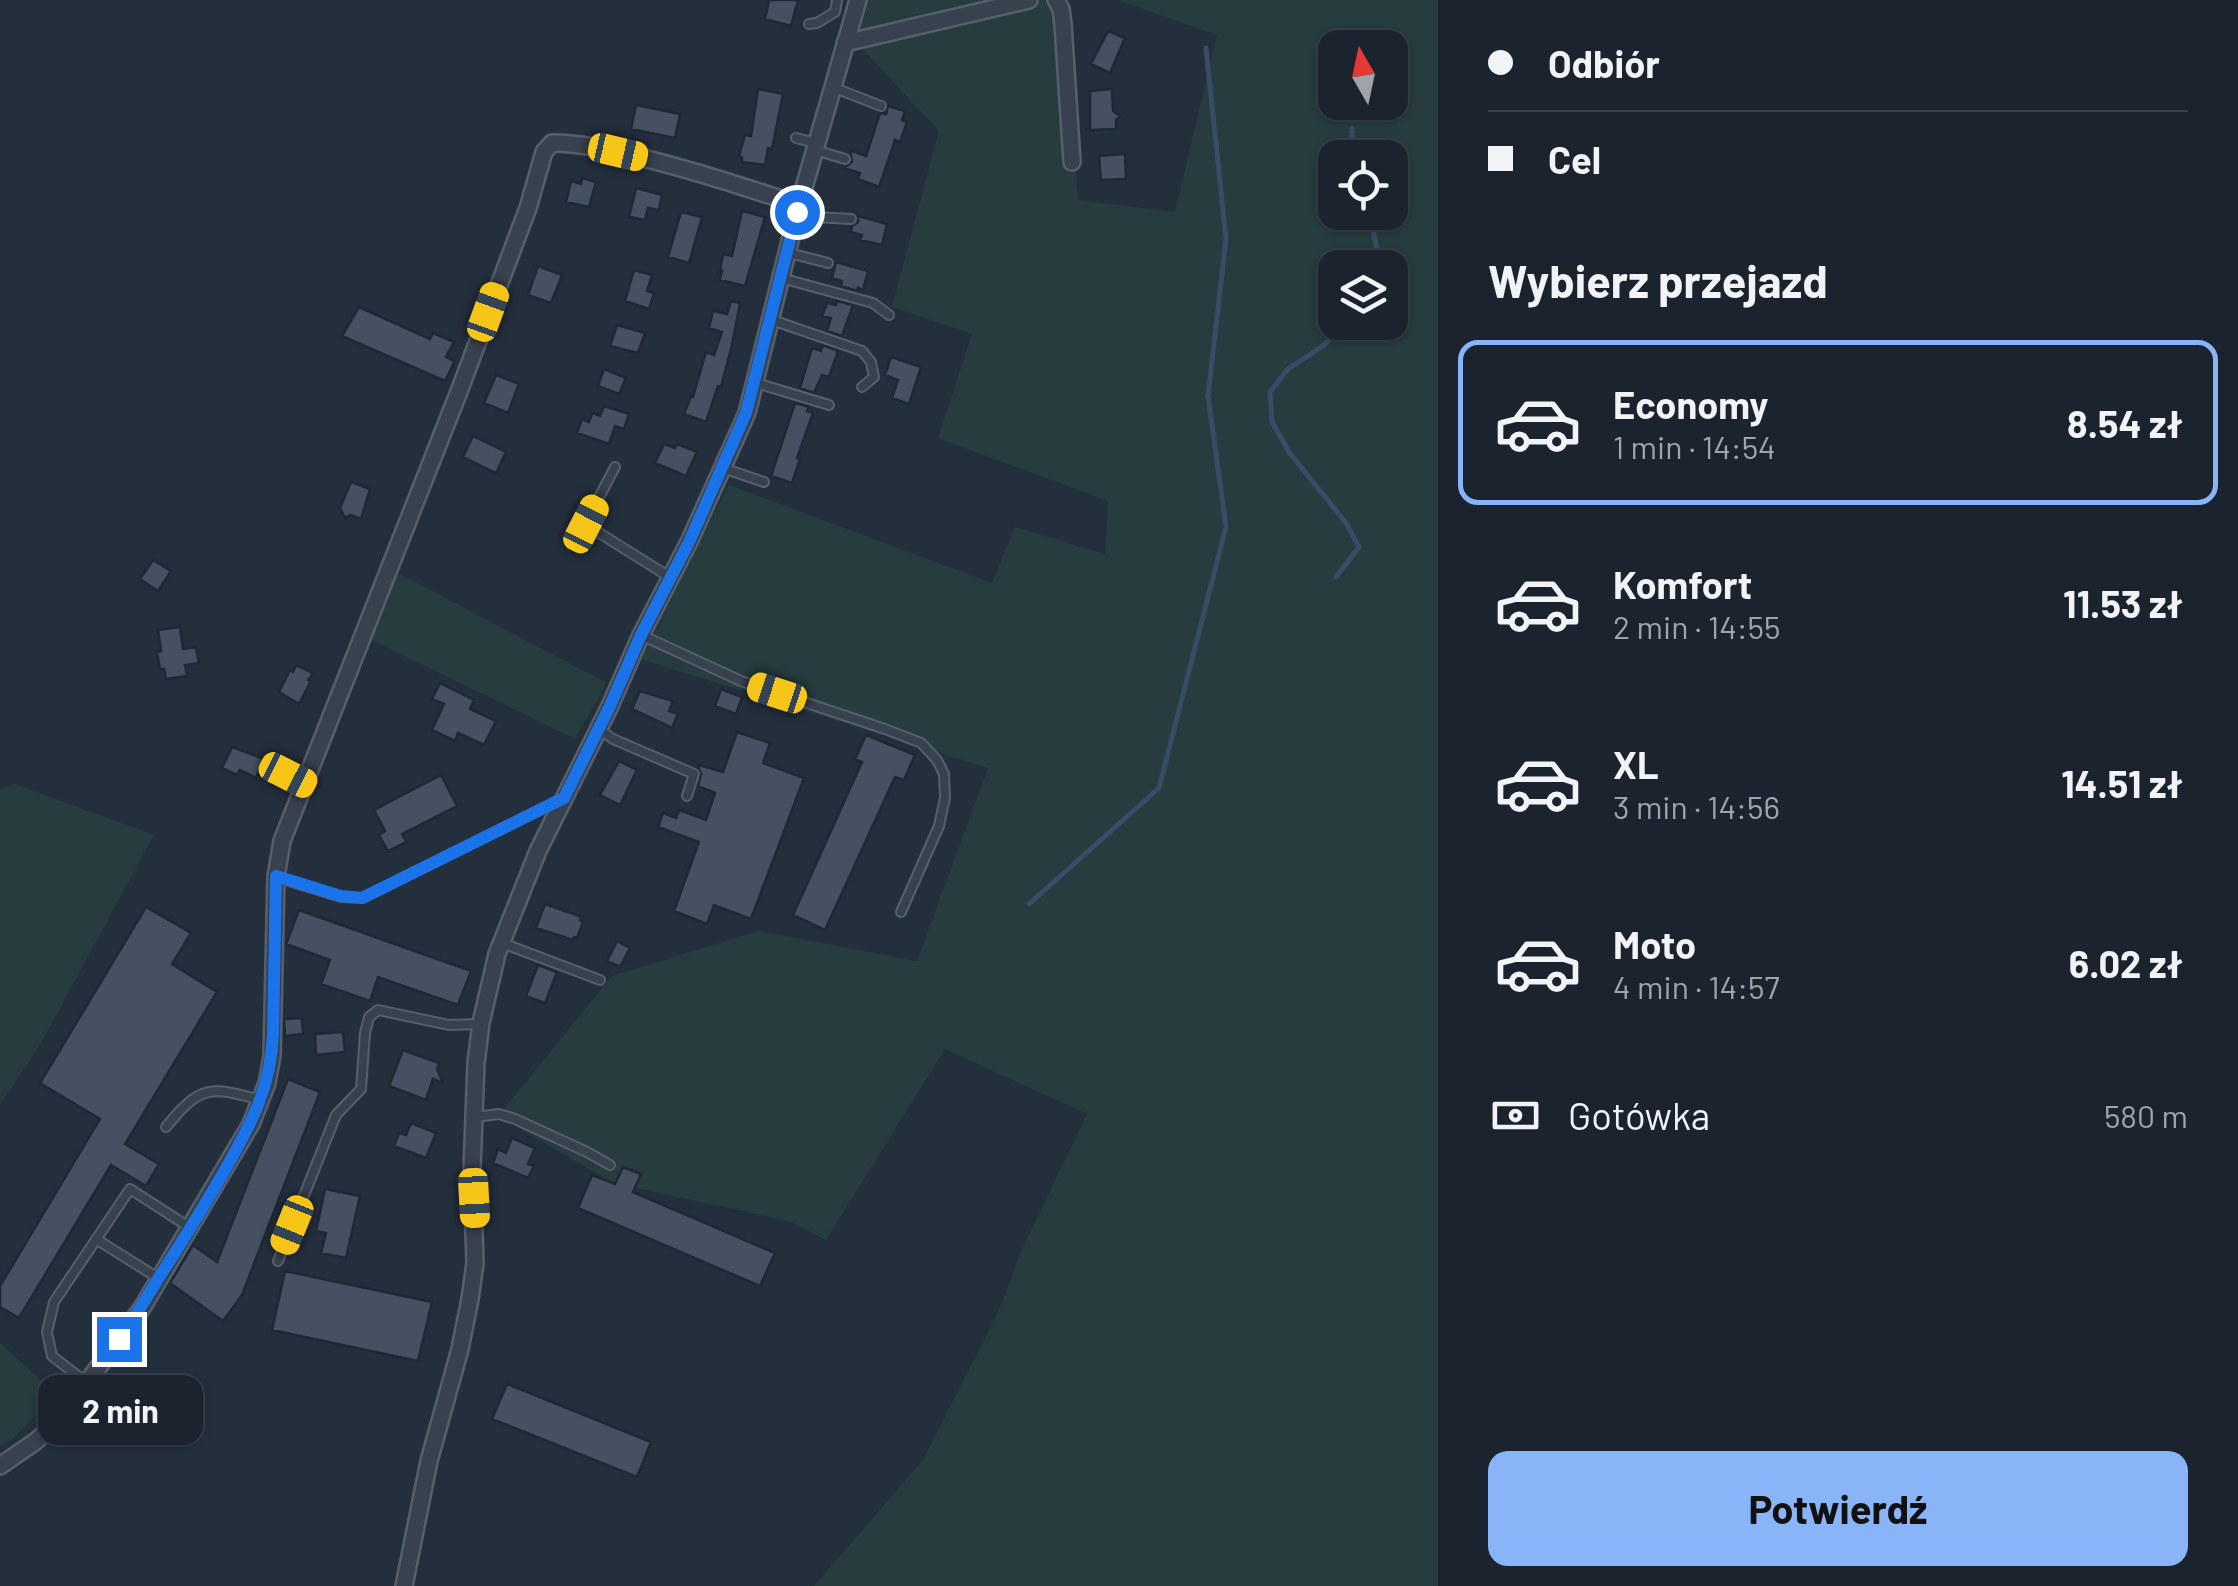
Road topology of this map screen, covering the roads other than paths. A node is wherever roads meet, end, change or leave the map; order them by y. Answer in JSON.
{"nodes":[{"id":1,"x":838,"y":0,"type":"edge"},
{"id":2,"x":858,"y":0,"type":"edge"},
{"id":3,"x":1029,"y":0,"type":"edge"},
{"id":4,"x":1056,"y":0,"type":"edge"},
{"id":5,"x":835,"y":12,"type":"junction"},
{"id":6,"x":852,"y":17,"type":"junction"},
{"id":7,"x":810,"y":24,"type":"dead end"},
{"id":8,"x":846,"y":43,"type":"junction"},
{"id":9,"x":832,"y":86,"type":"junction"},
{"id":10,"x":881,"y":106,"type":"dead end"},
{"id":11,"x":796,"y":138,"type":"dead end"},
{"id":12,"x":816,"y":147,"type":"junction"},
{"id":13,"x":844,"y":158,"type":"dead end"},
{"id":14,"x":1072,"y":162,"type":"dead end"},
{"id":15,"x":798,"y":209,"type":"junction"},
{"id":16,"x":851,"y":219,"type":"dead end"},
{"id":17,"x":786,"y":252,"type":"junction"},
{"id":18,"x":828,"y":263,"type":"dead end"},
{"id":19,"x":781,"y":278,"type":"junction"},
{"id":20,"x":889,"y":314,"type":"dead end"},
{"id":21,"x":770,"y":320,"type":"junction"},
{"id":22,"x":754,"y":382,"type":"junction"},
{"id":23,"x":862,"y":387,"type":"dead end"},
{"id":24,"x":829,"y":404,"type":"dead end"},
{"id":25,"x":615,"y":467,"type":"dead end"},
{"id":26,"x":722,"y":468,"type":"junction"},
{"id":27,"x":764,"y":482,"type":"dead end"},
{"id":28,"x":672,"y":578,"type":"junction"},
{"id":29,"x":641,"y":635,"type":"junction"},
{"id":30,"x":598,"y":728,"type":"junction"},
{"id":31,"x":288,"y":775,"type":"dead end"},
{"id":32,"x":306,"y":784,"type":"junction"},
{"id":33,"x":687,"y":796,"type":"dead end"},
{"id":34,"x":564,"y":798,"type":"junction"},
{"id":35,"x":276,"y":876,"type":"junction"},
{"id":36,"x":901,"y":912,"type":"dead end"},
{"id":37,"x":502,"y":943,"type":"junction"},
{"id":38,"x":600,"y":980,"type":"dead end"},
{"id":39,"x":481,"y":1024,"type":"junction"},
{"id":40,"x":260,"y":1100,"type":"junction"},
{"id":41,"x":475,"y":1117,"type":"junction"},
{"id":42,"x":166,"y":1127,"type":"dead end"},
{"id":43,"x":610,"y":1165,"type":"dead end"},
{"id":44,"x":191,"y":1228,"type":"junction"},
{"id":45,"x":96,"y":1239,"type":"junction"},
{"id":46,"x":278,"y":1261,"type":"dead end"},
{"id":47,"x":158,"y":1278,"type":"junction"},
{"id":48,"x":87,"y":1383,"type":"junction"},
{"id":49,"x":0,"y":1466,"type":"edge"},
{"id":50,"x":404,"y":1586,"type":"edge"}],
"edges":[{"from":1,"to":5,"type":"lane"},
{"from":2,"to":6,"type":"street"},
{"from":3,"to":8,"type":"street"},
{"from":4,"to":14,"type":"street"},
{"from":5,"to":6,"type":"lane"},
{"from":5,"to":7,"type":"lane"},
{"from":6,"to":8,"type":"street"},
{"from":8,"to":9,"type":"street"},
{"from":9,"to":10,"type":"lane"},
{"from":9,"to":12,"type":"street"},
{"from":11,"to":12,"type":"lane"},
{"from":12,"to":13,"type":"lane"},
{"from":12,"to":15,"type":"street"},
{"from":15,"to":16,"type":"lane"},
{"from":15,"to":17,"type":"street"},
{"from":15,"to":32,"type":"street"},
{"from":17,"to":18,"type":"lane"},
{"from":17,"to":19,"type":"street"},
{"from":19,"to":20,"type":"lane"},
{"from":19,"to":21,"type":"street"},
{"from":21,"to":22,"type":"street"},
{"from":21,"to":23,"type":"lane"},
{"from":22,"to":24,"type":"lane"},
{"from":22,"to":26,"type":"street"},
{"from":25,"to":28,"type":"lane"},
{"from":26,"to":27,"type":"lane"},
{"from":26,"to":28,"type":"street"},
{"from":28,"to":29,"type":"street"},
{"from":29,"to":30,"type":"street"},
{"from":29,"to":36,"type":"lane"},
{"from":30,"to":33,"type":"lane"},
{"from":30,"to":34,"type":"street"},
{"from":31,"to":32,"type":"lane"},
{"from":32,"to":35,"type":"street"},
{"from":34,"to":35,"type":"lane"},
{"from":34,"to":37,"type":"street"},
{"from":35,"to":40,"type":"street"},
{"from":37,"to":38,"type":"lane"},
{"from":37,"to":39,"type":"street"},
{"from":39,"to":41,"type":"street"},
{"from":39,"to":46,"type":"lane"},
{"from":40,"to":42,"type":"lane"},
{"from":40,"to":44,"type":"street"},
{"from":41,"to":43,"type":"lane"},
{"from":41,"to":50,"type":"street"},
{"from":44,"to":45,"type":"lane"},
{"from":44,"to":47,"type":"street"},
{"from":45,"to":47,"type":"lane"},
{"from":45,"to":48,"type":"lane"},
{"from":47,"to":48,"type":"street"},
{"from":48,"to":49,"type":"street"}]}
